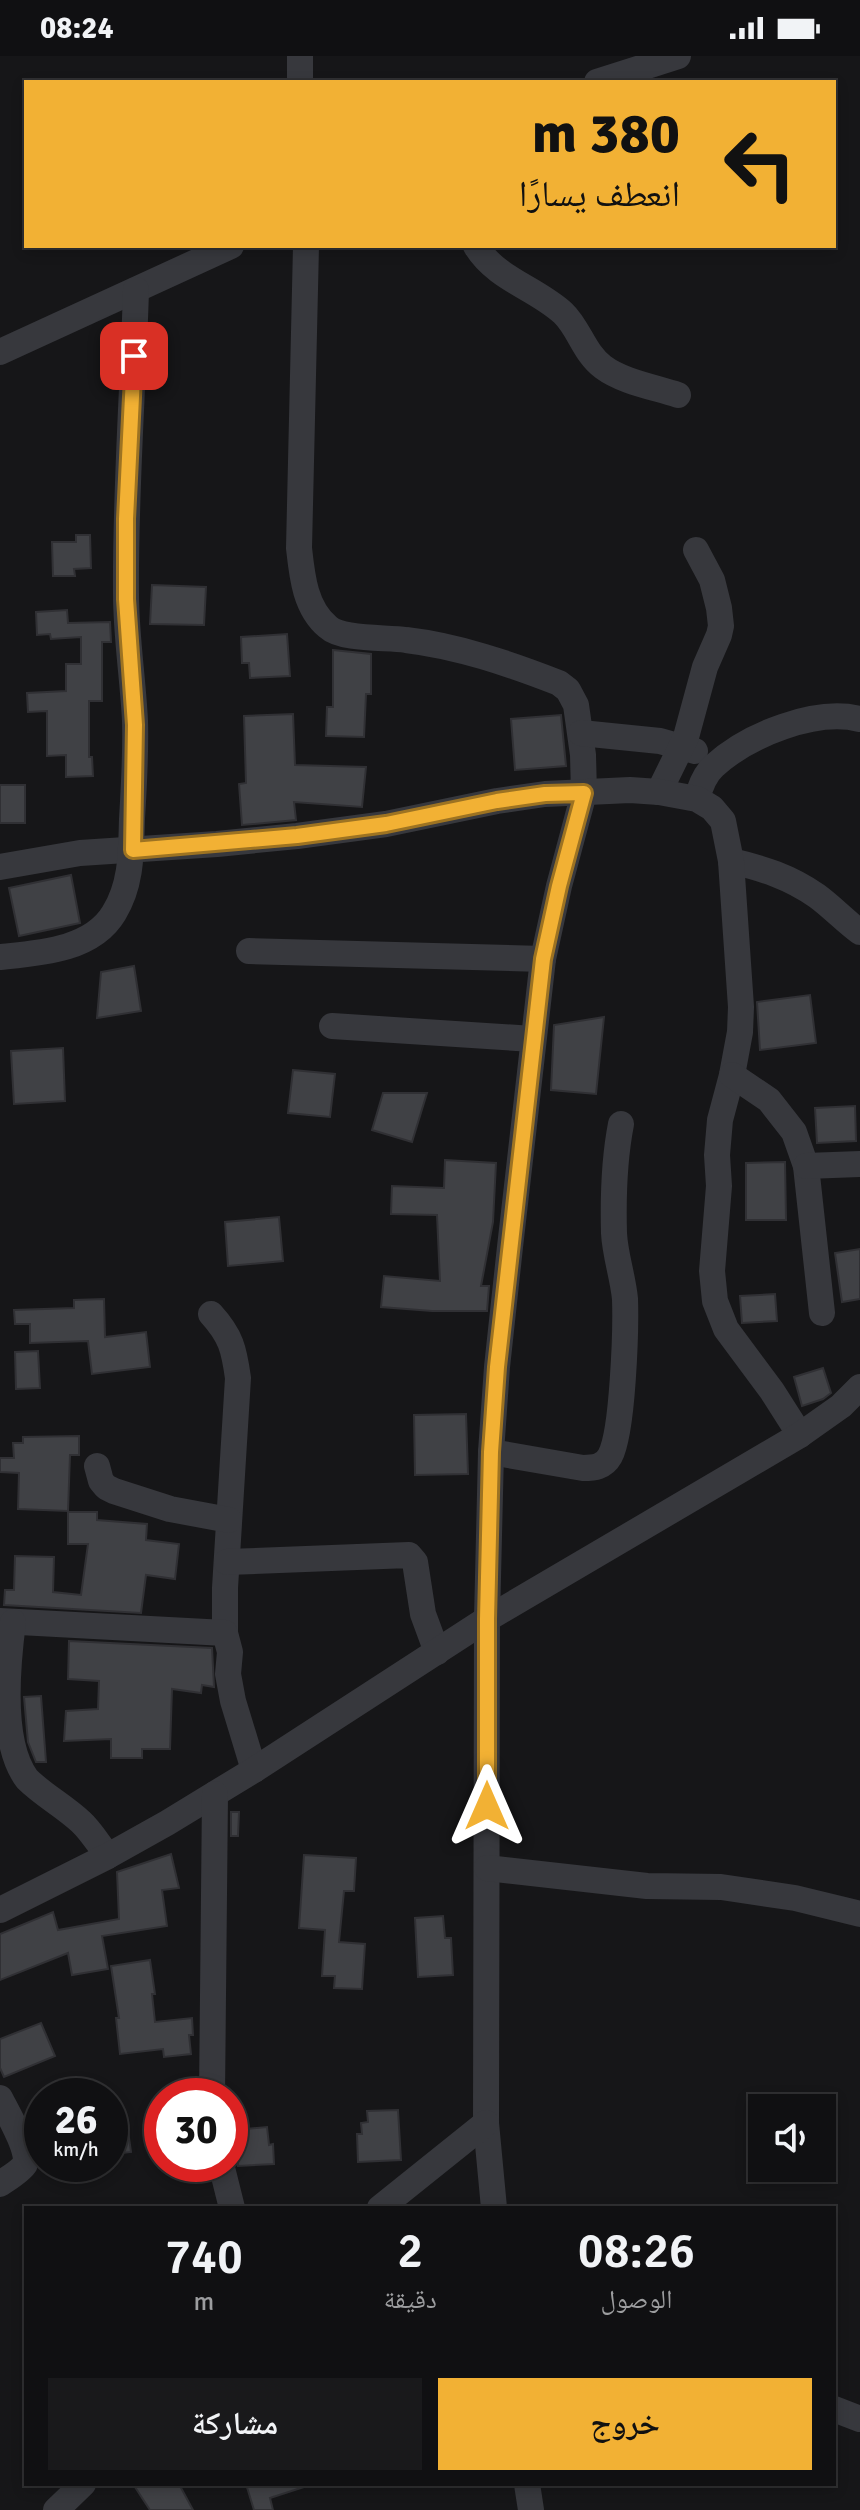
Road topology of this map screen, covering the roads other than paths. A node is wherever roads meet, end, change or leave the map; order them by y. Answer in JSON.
{"nodes":[{"id":1,"x":300,"y":56,"type":"edge"},
{"id":2,"x":678,"y":56,"type":"edge"},
{"id":3,"x":300,"y":80,"type":"edge"},
{"id":4,"x":603,"y":80,"type":"edge"},
{"id":5,"x":227,"y":248,"type":"edge"},
{"id":6,"x":306,"y":248,"type":"edge"},
{"id":7,"x":478,"y":248,"type":"edge"},
{"id":8,"x":136,"y":290,"type":"junction"},
{"id":9,"x":0,"y":352,"type":"edge"},
{"id":10,"x":678,"y":395,"type":"dead end"},
{"id":11,"x":696,"y":550,"type":"dead end"},
{"id":12,"x":860,"y":719,"type":"edge"},
{"id":13,"x":581,"y":733,"type":"junction"},
{"id":14,"x":682,"y":746,"type":"junction"},
{"id":15,"x":720,"y":761,"type":"junction"},
{"id":16,"x":659,"y":792,"type":"junction"},
{"id":17,"x":584,"y":793,"type":"junction"},
{"id":18,"x":697,"y":799,"type":"junction"},
{"id":19,"x":133,"y":850,"type":"junction"},
{"id":20,"x":731,"y":861,"type":"junction"},
{"id":21,"x":0,"y":867,"type":"edge"},
{"id":22,"x":860,"y":932,"type":"edge"},
{"id":23,"x":249,"y":951,"type":"dead end"},
{"id":24,"x":0,"y":957,"type":"edge"},
{"id":25,"x":543,"y":959,"type":"junction"},
{"id":26,"x":332,"y":1026,"type":"dead end"},
{"id":27,"x":533,"y":1039,"type":"junction"},
{"id":28,"x":732,"y":1075,"type":"junction"},
{"id":29,"x":621,"y":1124,"type":"dead end"},
{"id":30,"x":860,"y":1164,"type":"edge"},
{"id":31,"x":806,"y":1166,"type":"junction"},
{"id":32,"x":822,"y":1313,"type":"dead end"},
{"id":33,"x":211,"y":1314,"type":"dead end"},
{"id":34,"x":860,"y":1387,"type":"edge"},
{"id":35,"x":800,"y":1435,"type":"junction"},
{"id":36,"x":491,"y":1452,"type":"junction"},
{"id":37,"x":97,"y":1466,"type":"dead end"},
{"id":38,"x":229,"y":1520,"type":"junction"},
{"id":39,"x":227,"y":1562,"type":"junction"},
{"id":40,"x":487,"y":1619,"type":"junction"},
{"id":41,"x":6,"y":1622,"type":"edge"},
{"id":42,"x":225,"y":1633,"type":"junction"},
{"id":43,"x":437,"y":1652,"type":"junction"},
{"id":44,"x":254,"y":1770,"type":"junction"},
{"id":45,"x":215,"y":1794,"type":"junction"},
{"id":46,"x":108,"y":1856,"type":"junction"},
{"id":47,"x":487,"y":1868,"type":"junction"},
{"id":48,"x":0,"y":1910,"type":"edge"},
{"id":49,"x":860,"y":1914,"type":"edge"},
{"id":50,"x":212,"y":2078,"type":"edge"},
{"id":51,"x":0,"y":2098,"type":"edge"},
{"id":52,"x":486,"y":2123,"type":"junction"},
{"id":53,"x":226,"y":2182,"type":"edge"},
{"id":54,"x":0,"y":2184,"type":"edge"},
{"id":55,"x":232,"y":2206,"type":"edge"},
{"id":56,"x":382,"y":2206,"type":"edge"},
{"id":57,"x":494,"y":2206,"type":"edge"},
{"id":58,"x":836,"y":2410,"type":"edge"},
{"id":59,"x":860,"y":2419,"type":"edge"},
{"id":60,"x":527,"y":2486,"type":"edge"},
{"id":61,"x":531,"y":2510,"type":"edge"}],
"edges":[{"from":1,"to":3,"type":"street"},
{"from":2,"to":4,"type":"street"},
{"from":5,"to":8,"type":"street"},
{"from":6,"to":13,"type":"street"},
{"from":7,"to":10,"type":"street"},
{"from":8,"to":9,"type":"street"},
{"from":8,"to":19,"type":"street"},
{"from":11,"to":14,"type":"street"},
{"from":12,"to":15,"type":"street"},
{"from":13,"to":14,"type":"street"},
{"from":13,"to":17,"type":"street"},
{"from":14,"to":15,"type":"street"},
{"from":14,"to":16,"type":"street"},
{"from":15,"to":18,"type":"street"},
{"from":16,"to":17,"type":"street"},
{"from":16,"to":18,"type":"street"},
{"from":17,"to":19,"type":"street"},
{"from":17,"to":25,"type":"street"},
{"from":18,"to":20,"type":"street"},
{"from":19,"to":21,"type":"street"},
{"from":19,"to":24,"type":"street"},
{"from":20,"to":22,"type":"street"},
{"from":20,"to":28,"type":"street"},
{"from":23,"to":25,"type":"street"},
{"from":25,"to":27,"type":"street"},
{"from":26,"to":27,"type":"street"},
{"from":27,"to":36,"type":"street"},
{"from":28,"to":31,"type":"street"},
{"from":28,"to":35,"type":"street"},
{"from":29,"to":36,"type":"street"},
{"from":30,"to":31,"type":"street"},
{"from":31,"to":32,"type":"street"},
{"from":33,"to":38,"type":"street"},
{"from":34,"to":35,"type":"street"},
{"from":35,"to":40,"type":"street"},
{"from":36,"to":40,"type":"street"},
{"from":37,"to":38,"type":"street"},
{"from":38,"to":39,"type":"street"},
{"from":39,"to":42,"type":"street"},
{"from":39,"to":43,"type":"street"},
{"from":40,"to":43,"type":"street"},
{"from":40,"to":47,"type":"street"},
{"from":41,"to":42,"type":"street"},
{"from":41,"to":46,"type":"street"},
{"from":42,"to":44,"type":"street"},
{"from":43,"to":44,"type":"street"},
{"from":44,"to":45,"type":"street"},
{"from":45,"to":46,"type":"street"},
{"from":45,"to":50,"type":"street"},
{"from":46,"to":48,"type":"street"},
{"from":47,"to":49,"type":"street"},
{"from":47,"to":52,"type":"street"},
{"from":51,"to":54,"type":"street"},
{"from":52,"to":56,"type":"street"},
{"from":52,"to":57,"type":"street"},
{"from":53,"to":55,"type":"street"},
{"from":58,"to":59,"type":"street"},
{"from":60,"to":61,"type":"street"}]}
